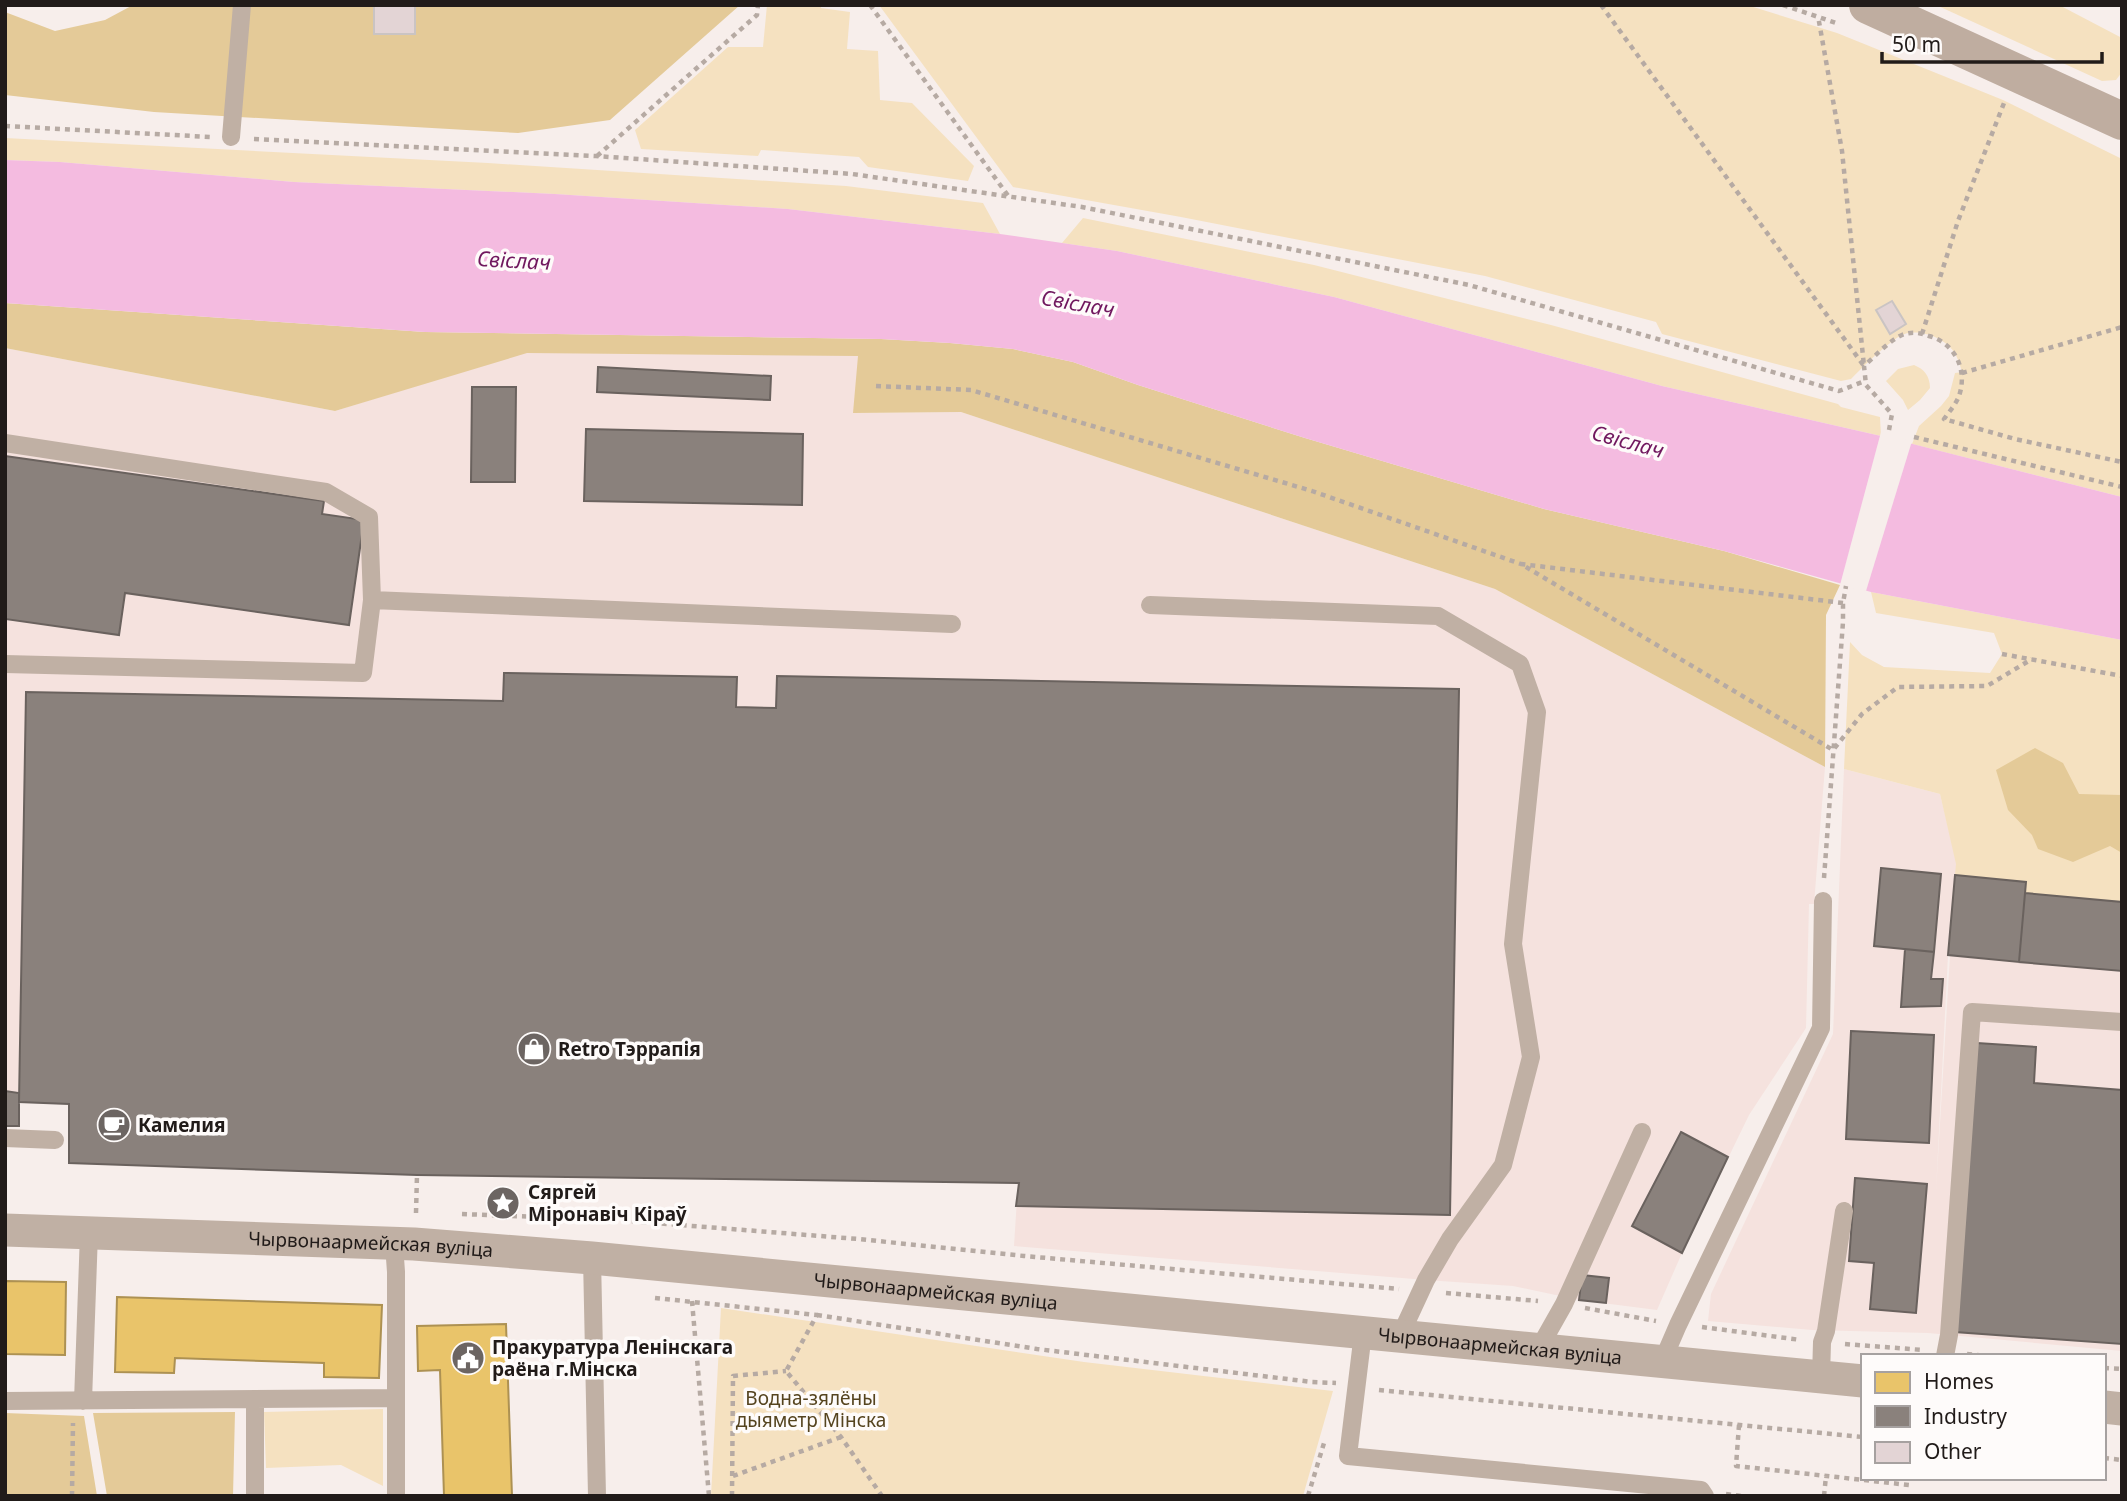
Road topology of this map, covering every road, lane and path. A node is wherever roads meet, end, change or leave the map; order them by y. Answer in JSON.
{"nodes":[{"id":1,"x":242,"y":5,"type":"edge"},
{"id":2,"x":758,"y":5,"type":"edge"},
{"id":3,"x":870,"y":5,"type":"edge"},
{"id":4,"x":1601,"y":5,"type":"edge"},
{"id":5,"x":1868,"y":5,"type":"edge"},
{"id":6,"x":1818,"y":16,"type":"dead end"},
{"id":7,"x":2007,"y":95,"type":"dead end"},
{"id":8,"x":2122,"y":121,"type":"edge"},
{"id":9,"x":5,"y":126,"type":"edge"},
{"id":10,"x":231,"y":138,"type":"junction"},
{"id":11,"x":596,"y":156,"type":"junction"},
{"id":12,"x":1010,"y":197,"type":"junction"},
{"id":13,"x":2122,"y":327,"type":"edge"},
{"id":14,"x":1922,"y":334,"type":"junction"},
{"id":15,"x":1864,"y":366,"type":"junction"},
{"id":16,"x":1962,"y":373,"type":"junction"},
{"id":17,"x":1865,"y":381,"type":"junction"},
{"id":18,"x":876,"y":386,"type":"dead end"},
{"id":19,"x":1889,"y":430,"type":"dead end"},
{"id":20,"x":1914,"y":437,"type":"dead end"},
{"id":21,"x":5,"y":443,"type":"edge"},
{"id":22,"x":2122,"y":462,"type":"edge"},
{"id":23,"x":2122,"y":487,"type":"edge"},
{"id":24,"x":1521,"y":564,"type":"junction"},
{"id":25,"x":1846,"y":586,"type":"dead end"},
{"id":26,"x":372,"y":600,"type":"junction"},
{"id":27,"x":1843,"y":603,"type":"junction"},
{"id":28,"x":1150,"y":605,"type":"dead end"},
{"id":29,"x":952,"y":624,"type":"dead end"},
{"id":30,"x":2002,"y":654,"type":"dead end"},
{"id":31,"x":2032,"y":659,"type":"junction"},
{"id":32,"x":5,"y":664,"type":"edge"},
{"id":33,"x":2122,"y":676,"type":"edge"},
{"id":34,"x":1833,"y":750,"type":"junction"},
{"id":35,"x":1823,"y":901,"type":"joint"},
{"id":36,"x":2122,"y":1022,"type":"edge"},
{"id":37,"x":1642,"y":1132,"type":"dead end"},
{"id":38,"x":5,"y":1139,"type":"edge"},
{"id":39,"x":55,"y":1140,"type":"dead end"},
{"id":40,"x":1844,"y":1211,"type":"dead end"},
{"id":41,"x":416,"y":1212,"type":"dead end"},
{"id":42,"x":429,"y":1212,"type":"dead end"},
{"id":43,"x":456,"y":1213,"type":"dead end"},
{"id":44,"x":5,"y":1230,"type":"edge"},
{"id":45,"x":89,"y":1233,"type":"junction"},
{"id":46,"x":394,"y":1244,"type":"junction"},
{"id":47,"x":592,"y":1258,"type":"junction"},
{"id":48,"x":682,"y":1266,"type":"junction"},
{"id":49,"x":1421,"y":1290,"type":"junction"},
{"id":50,"x":642,"y":1297,"type":"dead end"},
{"id":51,"x":692,"y":1302,"type":"junction"},
{"id":52,"x":1564,"y":1304,"type":"junction"},
{"id":53,"x":817,"y":1315,"type":"junction"},
{"id":54,"x":1678,"y":1325,"type":"junction"},
{"id":55,"x":1363,"y":1333,"type":"junction"},
{"id":56,"x":1400,"y":1336,"type":"junction"},
{"id":57,"x":1538,"y":1350,"type":"junction"},
{"id":58,"x":1945,"y":1354,"type":"edge"},
{"id":59,"x":1662,"y":1362,"type":"junction"},
{"id":60,"x":786,"y":1371,"type":"junction"},
{"id":61,"x":1821,"y":1377,"type":"junction"},
{"id":62,"x":1861,"y":1381,"type":"edge"},
{"id":63,"x":1355,"y":1388,"type":"junction"},
{"id":64,"x":395,"y":1398,"type":"junction"},
{"id":65,"x":255,"y":1399,"type":"junction"},
{"id":66,"x":5,"y":1401,"type":"edge"},
{"id":67,"x":78,"y":1401,"type":"junction"},
{"id":68,"x":1739,"y":1425,"type":"junction"},
{"id":69,"x":841,"y":1437,"type":"junction"},
{"id":70,"x":1861,"y":1437,"type":"edge"},
{"id":71,"x":733,"y":1476,"type":"junction"},
{"id":72,"x":1826,"y":1476,"type":"junction"},
{"id":73,"x":1861,"y":1480,"type":"edge"},
{"id":74,"x":1863,"y":1480,"type":"edge"},
{"id":75,"x":1909,"y":1480,"type":"edge"},
{"id":76,"x":72,"y":1496,"type":"edge"},
{"id":77,"x":255,"y":1496,"type":"edge"},
{"id":78,"x":396,"y":1496,"type":"edge"},
{"id":79,"x":597,"y":1496,"type":"edge"},
{"id":80,"x":709,"y":1496,"type":"edge"},
{"id":81,"x":732,"y":1496,"type":"edge"},
{"id":82,"x":882,"y":1496,"type":"edge"},
{"id":83,"x":1705,"y":1496,"type":"edge"},
{"id":84,"x":1824,"y":1496,"type":"edge"}],
"edges":[{"from":1,"to":10,"type":"lane"},
{"from":2,"to":11,"type":"path"},
{"from":3,"to":12,"type":"path"},
{"from":4,"to":15,"type":"path"},
{"from":5,"to":8,"type":"street"},
{"from":6,"to":15,"type":"path"},
{"from":7,"to":14,"type":"path"},
{"from":9,"to":10,"type":"path"},
{"from":10,"to":11,"type":"path"},
{"from":11,"to":12,"type":"path"},
{"from":12,"to":17,"type":"path"},
{"from":13,"to":16,"type":"path"},
{"from":14,"to":15,"type":"path"},
{"from":14,"to":16,"type":"path"},
{"from":15,"to":17,"type":"path"},
{"from":16,"to":22,"type":"path"},
{"from":17,"to":19,"type":"path"},
{"from":18,"to":24,"type":"path"},
{"from":20,"to":23,"type":"path"},
{"from":21,"to":26,"type":"lane"},
{"from":24,"to":27,"type":"path"},
{"from":24,"to":34,"type":"path"},
{"from":25,"to":27,"type":"path"},
{"from":26,"to":29,"type":"lane"},
{"from":26,"to":32,"type":"lane"},
{"from":27,"to":34,"type":"path"},
{"from":28,"to":49,"type":"lane"},
{"from":30,"to":31,"type":"path"},
{"from":31,"to":33,"type":"path"},
{"from":31,"to":34,"type":"path"},
{"from":34,"to":35,"type":"path"},
{"from":35,"to":54,"type":"lane"},
{"from":36,"to":58,"type":"lane"},
{"from":37,"to":52,"type":"lane"},
{"from":38,"to":39,"type":"lane"},
{"from":40,"to":61,"type":"lane"},
{"from":41,"to":42,"type":"path"},
{"from":43,"to":49,"type":"path"},
{"from":44,"to":45,"type":"street","name":"Чырвонаармейская вуліца"},
{"from":45,"to":46,"type":"street","name":"Чырвонаармейская вуліца"},
{"from":45,"to":67,"type":"lane"},
{"from":46,"to":47,"type":"street","name":"Чырвонаармейская вуліца"},
{"from":46,"to":64,"type":"lane"},
{"from":47,"to":48,"type":"street","name":"Чырвонаармейская вуліца"},
{"from":47,"to":79,"type":"lane"},
{"from":48,"to":51,"type":"path"},
{"from":48,"to":55,"type":"street","name":"Чырвонаармейская вуліца"},
{"from":49,"to":52,"type":"path"},
{"from":49,"to":56,"type":"lane"},
{"from":50,"to":51,"type":"path"},
{"from":51,"to":53,"type":"path"},
{"from":51,"to":80,"type":"path"},
{"from":52,"to":54,"type":"path"},
{"from":52,"to":57,"type":"lane"},
{"from":53,"to":60,"type":"path"},
{"from":53,"to":63,"type":"path"},
{"from":54,"to":59,"type":"lane"},
{"from":55,"to":56,"type":"street","name":"Чырвонаармейская вуліца"},
{"from":55,"to":63,"type":"lane"},
{"from":56,"to":57,"type":"street","name":"Чырвонаармейская вуліца"},
{"from":57,"to":59,"type":"street","name":"Чырвонаармейская вуліца"},
{"from":59,"to":61,"type":"street","name":"Чырвонаармейская вуліца"},
{"from":60,"to":69,"type":"path"},
{"from":60,"to":71,"type":"path"},
{"from":61,"to":62,"type":"street","name":"Чырвонаармейская вуліца"},
{"from":63,"to":68,"type":"path"},
{"from":63,"to":83,"type":"lane"},
{"from":64,"to":65,"type":"lane"},
{"from":64,"to":78,"type":"lane"},
{"from":65,"to":67,"type":"lane"},
{"from":65,"to":77,"type":"lane"},
{"from":66,"to":67,"type":"lane"},
{"from":67,"to":76,"type":"path"},
{"from":68,"to":70,"type":"path"},
{"from":68,"to":72,"type":"path"},
{"from":69,"to":71,"type":"path"},
{"from":69,"to":82,"type":"path"},
{"from":71,"to":81,"type":"path"},
{"from":72,"to":73,"type":"path"},
{"from":72,"to":84,"type":"path"},
{"from":74,"to":75,"type":"path"}]}
